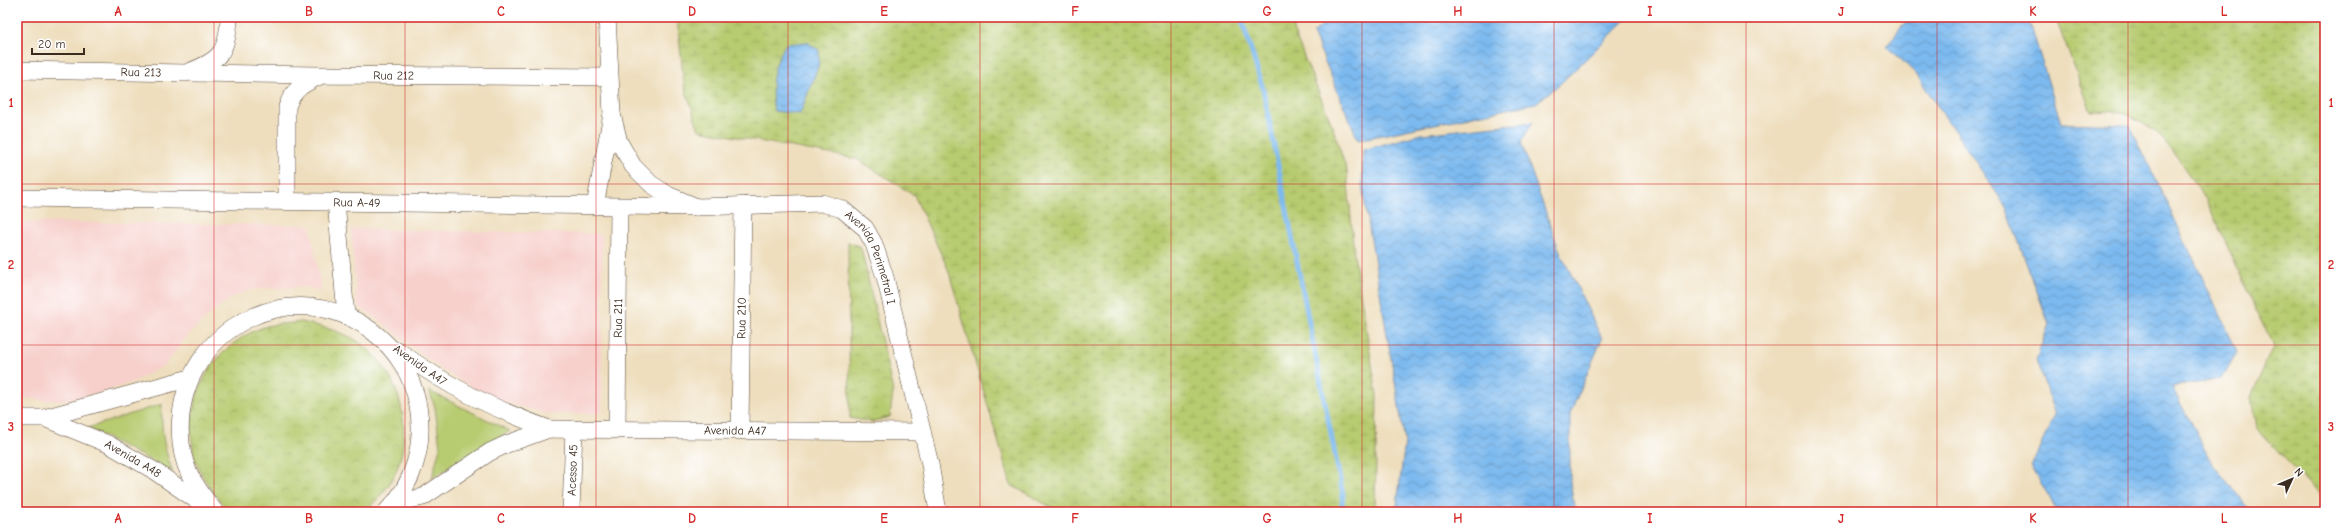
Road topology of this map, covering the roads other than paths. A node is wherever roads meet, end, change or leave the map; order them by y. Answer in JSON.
{"nodes":[{"id":1,"x":229,"y":17,"type":"edge"},
{"id":2,"x":607,"y":17,"type":"edge"},
{"id":3,"x":17,"y":70,"type":"edge"},
{"id":4,"x":186,"y":73,"type":"junction"},
{"id":5,"x":322,"y":75,"type":"junction"},
{"id":6,"x":608,"y":77,"type":"junction"},
{"id":7,"x":612,"y":114,"type":"junction"},
{"id":8,"x":17,"y":198,"type":"edge"},
{"id":9,"x":287,"y":200,"type":"junction"},
{"id":10,"x":336,"y":201,"type":"junction"},
{"id":11,"x":743,"y":205,"type":"junction"},
{"id":12,"x":595,"y":206,"type":"junction"},
{"id":13,"x":619,"y":206,"type":"junction"},
{"id":14,"x":697,"y":207,"type":"junction"},
{"id":15,"x":346,"y":316,"type":"junction"},
{"id":16,"x":380,"y":337,"type":"junction"},
{"id":17,"x":190,"y":378,"type":"junction"},
{"id":18,"x":17,"y":418,"type":"edge"},
{"id":19,"x":44,"y":418,"type":"junction"},
{"id":20,"x":549,"y":429,"type":"junction"},
{"id":21,"x":574,"y":429,"type":"junction"},
{"id":22,"x":618,"y":429,"type":"junction"},
{"id":23,"x":740,"y":430,"type":"junction"},
{"id":24,"x":922,"y":432,"type":"junction"},
{"id":25,"x":389,"y":510,"type":"edge"},
{"id":26,"x":215,"y":512,"type":"edge"},
{"id":27,"x":571,"y":512,"type":"edge"},
{"id":28,"x":938,"y":512,"type":"edge"}],
"edges":[{"from":1,"to":4,"type":"street","name":"Rua 213"},
{"from":2,"to":6,"type":"street","name":"Avenida Perimetral I"},
{"from":3,"to":4,"type":"street","name":"Rua 213"},
{"from":4,"to":5,"type":"street"},
{"from":5,"to":6,"type":"street","name":"Rua 212"},
{"from":5,"to":9,"type":"street","name":"Rua 212"},
{"from":6,"to":7,"type":"street","name":"Avenida Perimetral I"},
{"from":7,"to":12,"type":"street","name":"Avenida Perimetral I"},
{"from":7,"to":14,"type":"street","name":"Avenida Perimetral I"},
{"from":8,"to":9,"type":"street","name":"Rua A-49"},
{"from":9,"to":10,"type":"street","name":"Rua A-49"},
{"from":10,"to":12,"type":"street","name":"Rua A-49"},
{"from":10,"to":15,"type":"street"},
{"from":11,"to":14,"type":"street","name":"Avenida Perimetral I"},
{"from":11,"to":23,"type":"street","name":"Rua 210"},
{"from":11,"to":24,"type":"street","name":"Avenida Perimetral I"},
{"from":12,"to":13,"type":"street","name":"Rua A-49"},
{"from":13,"to":14,"type":"street","name":"Rua A-49"},
{"from":13,"to":22,"type":"street","name":"Rua 211"},
{"from":15,"to":16,"type":"street"},
{"from":15,"to":17,"type":"street"},
{"from":16,"to":20,"type":"street","name":"Avenida A47"},
{"from":16,"to":25,"type":"street"},
{"from":17,"to":19,"type":"street","name":"Avenida A48"},
{"from":17,"to":26,"type":"street"},
{"from":18,"to":19,"type":"street","name":"Avenida A48"},
{"from":19,"to":26,"type":"street","name":"Avenida A48"},
{"from":20,"to":21,"type":"street","name":"Avenida A47"},
{"from":20,"to":25,"type":"street","name":"Avenida A47"},
{"from":21,"to":22,"type":"street","name":"Avenida A47"},
{"from":21,"to":27,"type":"street","name":"Acesso 45"},
{"from":22,"to":23,"type":"street","name":"Avenida A47"},
{"from":23,"to":24,"type":"street","name":"Avenida A47"},
{"from":24,"to":28,"type":"street","name":"Avenida Perimetral I"}]}
